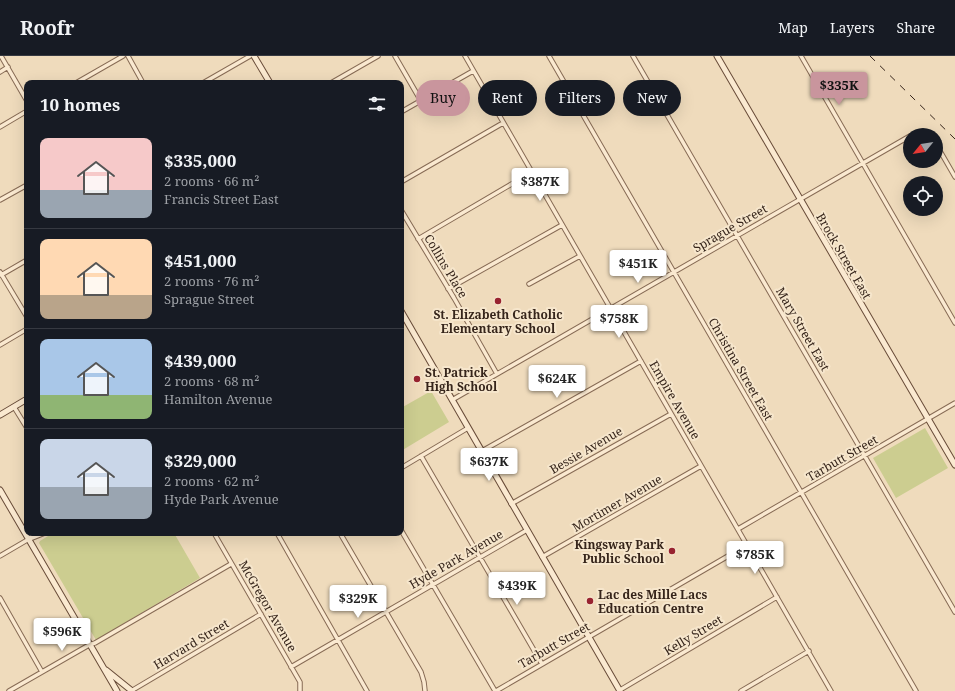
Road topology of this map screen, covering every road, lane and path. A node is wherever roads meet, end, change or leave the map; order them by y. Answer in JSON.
{"nodes":[{"id":1,"x":1,"y":56,"type":"edge"},
{"id":2,"x":123,"y":56,"type":"edge"},
{"id":3,"x":128,"y":56,"type":"edge"},
{"id":4,"x":250,"y":56,"type":"edge"},
{"id":5,"x":254,"y":56,"type":"edge"},
{"id":6,"x":378,"y":56,"type":"edge"},
{"id":7,"x":395,"y":56,"type":"edge"},
{"id":8,"x":465,"y":56,"type":"edge"},
{"id":9,"x":549,"y":56,"type":"edge"},
{"id":10,"x":633,"y":56,"type":"edge"},
{"id":11,"x":717,"y":56,"type":"edge"},
{"id":12,"x":801,"y":56,"type":"edge"},
{"id":13,"x":8,"y":67,"type":"junction"},
{"id":14,"x":473,"y":70,"type":"junction"},
{"id":15,"x":0,"y":72,"type":"edge"},
{"id":16,"x":81,"y":80,"type":"edge"},
{"id":17,"x":141,"y":80,"type":"edge"},
{"id":18,"x":208,"y":80,"type":"edge"},
{"id":19,"x":268,"y":80,"type":"edge"},
{"id":20,"x":336,"y":80,"type":"edge"},
{"id":21,"x":456,"y":80,"type":"edge"},
{"id":22,"x":416,"y":92,"type":"edge"},
{"id":23,"x":24,"y":96,"type":"edge"},
{"id":24,"x":416,"y":103,"type":"edge"},
{"id":25,"x":404,"y":110,"type":"edge"},
{"id":26,"x":24,"y":113,"type":"edge"},
{"id":27,"x":504,"y":123,"type":"junction"},
{"id":28,"x":0,"y":127,"type":"edge"},
{"id":29,"x":903,"y":140,"type":"edge"},
{"id":30,"x":943,"y":156,"type":"edge"},
{"id":31,"x":863,"y":163,"type":"junction"},
{"id":32,"x":532,"y":172,"type":"junction"},
{"id":33,"x":955,"y":177,"type":"edge"},
{"id":34,"x":404,"y":180,"type":"edge"},
{"id":35,"x":24,"y":186,"type":"edge"},
{"id":36,"x":800,"y":199,"type":"junction"},
{"id":37,"x":0,"y":200,"type":"edge"},
{"id":38,"x":404,"y":215,"type":"edge"},
{"id":39,"x":562,"y":225,"type":"junction"},
{"id":40,"x":737,"y":236,"type":"junction"},
{"id":41,"x":418,"y":239,"type":"junction"},
{"id":42,"x":580,"y":256,"type":"junction"},
{"id":43,"x":24,"y":262,"type":"edge"},
{"id":44,"x":674,"y":272,"type":"junction"},
{"id":45,"x":1,"y":274,"type":"edge"},
{"id":46,"x":530,"y":284,"type":"dead end"},
{"id":47,"x":448,"y":289,"type":"junction"},
{"id":48,"x":611,"y":309,"type":"junction"},
{"id":49,"x":24,"y":312,"type":"edge"},
{"id":50,"x":404,"y":322,"type":"edge"},
{"id":51,"x":955,"y":324,"type":"edge"},
{"id":52,"x":24,"y":331,"type":"edge"},
{"id":53,"x":0,"y":344,"type":"edge"},
{"id":54,"x":641,"y":361,"type":"junction"},
{"id":55,"x":497,"y":374,"type":"junction"},
{"id":56,"x":452,"y":400,"type":"junction"},
{"id":57,"x":24,"y":401,"type":"edge"},
{"id":58,"x":955,"y":403,"type":"edge"},
{"id":59,"x":14,"y":407,"type":"junction"},
{"id":60,"x":671,"y":414,"type":"junction"},
{"id":61,"x":0,"y":415,"type":"edge"},
{"id":62,"x":928,"y":419,"type":"junction"},
{"id":63,"x":24,"y":423,"type":"edge"},
{"id":64,"x":468,"y":428,"type":"junction"},
{"id":65,"x":482,"y":451,"type":"junction"},
{"id":66,"x":421,"y":456,"type":"junction"},
{"id":67,"x":865,"y":456,"type":"junction"},
{"id":68,"x":955,"y":465,"type":"edge"},
{"id":69,"x":404,"y":466,"type":"edge"},
{"id":70,"x":701,"y":466,"type":"junction"},
{"id":71,"x":0,"y":490,"type":"edge"},
{"id":72,"x":801,"y":493,"type":"junction"},
{"id":73,"x":511,"y":504,"type":"junction"},
{"id":74,"x":738,"y":529,"type":"junction"},
{"id":75,"x":527,"y":530,"type":"junction"},
{"id":76,"x":24,"y":531,"type":"edge"},
{"id":77,"x":404,"y":535,"type":"edge"},
{"id":78,"x":27,"y":536,"type":"edge"},
{"id":79,"x":32,"y":536,"type":"edge"},
{"id":80,"x":37,"y":536,"type":"edge"},
{"id":81,"x":216,"y":536,"type":"edge"},
{"id":82,"x":279,"y":536,"type":"edge"},
{"id":83,"x":342,"y":536,"type":"edge"},
{"id":84,"x":29,"y":539,"type":"junction"},
{"id":85,"x":747,"y":545,"type":"junction"},
{"id":86,"x":0,"y":556,"type":"edge"},
{"id":87,"x":479,"y":557,"type":"junction"},
{"id":88,"x":542,"y":557,"type":"junction"},
{"id":89,"x":231,"y":564,"type":"junction"},
{"id":90,"x":433,"y":584,"type":"junction"},
{"id":91,"x":777,"y":597,"type":"junction"},
{"id":92,"x":0,"y":598,"type":"edge"},
{"id":93,"x":385,"y":612,"type":"junction"},
{"id":94,"x":955,"y":612,"type":"edge"},
{"id":95,"x":261,"y":614,"type":"junction"},
{"id":96,"x":588,"y":637,"type":"junction"},
{"id":97,"x":338,"y":639,"type":"junction"},
{"id":98,"x":89,"y":645,"type":"junction"},
{"id":99,"x":809,"y":651,"type":"junction"},
{"id":100,"x":542,"y":664,"type":"junction"},
{"id":101,"x":103,"y":667,"type":"junction"},
{"id":102,"x":291,"y":667,"type":"junction"},
{"id":103,"x":42,"y":672,"type":"junction"},
{"id":104,"x":9,"y":691,"type":"edge"},
{"id":105,"x":117,"y":691,"type":"edge"},
{"id":106,"x":132,"y":691,"type":"edge"},
{"id":107,"x":300,"y":691,"type":"edge"},
{"id":108,"x":367,"y":691,"type":"edge"},
{"id":109,"x":425,"y":691,"type":"edge"},
{"id":110,"x":496,"y":691,"type":"edge"},
{"id":111,"x":620,"y":691,"type":"edge"},
{"id":112,"x":741,"y":691,"type":"edge"},
{"id":113,"x":831,"y":691,"type":"edge"},
{"id":114,"x":916,"y":691,"type":"edge"}],
"edges":[{"from":1,"to":13,"type":"street"},
{"from":2,"to":16,"type":"street"},
{"from":3,"to":17,"type":"street"},
{"from":4,"to":18,"type":"street"},
{"from":5,"to":19,"type":"street"},
{"from":6,"to":20,"type":"street"},
{"from":7,"to":22,"type":"street"},
{"from":8,"to":14,"type":"street","name":"Empire Avenue"},
{"from":9,"to":44,"type":"street","name":"Christina Street East"},
{"from":10,"to":40,"type":"street","name":"Mary Street East"},
{"from":11,"to":36,"type":"street","name":"Brock Street East"},
{"from":12,"to":31,"type":"street"},
{"from":13,"to":15,"type":"street"},
{"from":13,"to":23,"type":"street"},
{"from":14,"to":21,"type":"street"},
{"from":14,"to":27,"type":"street","name":"Empire Avenue"},
{"from":24,"to":25,"type":"street"},
{"from":26,"to":28,"type":"street"},
{"from":27,"to":32,"type":"street","name":"Empire Avenue"},
{"from":27,"to":34,"type":"street"},
{"from":29,"to":31,"type":"street","name":"Sprague Street"},
{"from":30,"to":33,"type":"street"},
{"from":31,"to":36,"type":"street","name":"Sprague Street"},
{"from":31,"to":51,"type":"street"},
{"from":32,"to":39,"type":"street","name":"Empire Avenue"},
{"from":32,"to":41,"type":"street"},
{"from":35,"to":37,"type":"street"},
{"from":36,"to":40,"type":"street","name":"Sprague Street"},
{"from":36,"to":62,"type":"street","name":"Brock Street East"},
{"from":38,"to":41,"type":"street","name":"Collins Place"},
{"from":39,"to":42,"type":"street","name":"Empire Avenue"},
{"from":39,"to":47,"type":"street"},
{"from":40,"to":44,"type":"street","name":"Sprague Street"},
{"from":40,"to":67,"type":"street","name":"Mary Street East"},
{"from":41,"to":47,"type":"street","name":"Collins Place"},
{"from":42,"to":46,"type":"street"},
{"from":42,"to":48,"type":"street","name":"Empire Avenue"},
{"from":43,"to":45,"type":"street"},
{"from":44,"to":48,"type":"street","name":"Sprague Street"},
{"from":44,"to":72,"type":"street","name":"Christina Street East"},
{"from":45,"to":49,"type":"street"},
{"from":47,"to":55,"type":"street","name":"Collins Place"},
{"from":48,"to":54,"type":"street","name":"Empire Avenue"},
{"from":48,"to":55,"type":"street","name":"Sprague Street"},
{"from":50,"to":56,"type":"street"},
{"from":52,"to":53,"type":"street"},
{"from":54,"to":60,"type":"street","name":"Empire Avenue"},
{"from":54,"to":65,"type":"street"},
{"from":55,"to":56,"type":"street","name":"Sprague Street"},
{"from":56,"to":64,"type":"street"},
{"from":57,"to":59,"type":"street"},
{"from":58,"to":62,"type":"street","name":"Tarbutt Street"},
{"from":59,"to":61,"type":"street"},
{"from":59,"to":63,"type":"street"},
{"from":60,"to":70,"type":"street","name":"Empire Avenue"},
{"from":60,"to":73,"type":"street","name":"Bessie Avenue"},
{"from":62,"to":67,"type":"street","name":"Tarbutt Street"},
{"from":62,"to":68,"type":"street","name":"Brock Street East"},
{"from":64,"to":65,"type":"street"},
{"from":64,"to":66,"type":"street"},
{"from":65,"to":73,"type":"street"},
{"from":66,"to":69,"type":"street"},
{"from":66,"to":87,"type":"street"},
{"from":67,"to":72,"type":"street","name":"Tarbutt Street"},
{"from":67,"to":94,"type":"street","name":"Mary Street East"},
{"from":70,"to":74,"type":"street","name":"Empire Avenue"},
{"from":70,"to":88,"type":"street","name":"Mortimer Avenue"},
{"from":71,"to":76,"type":"street"},
{"from":72,"to":74,"type":"street","name":"Tarbutt Street"},
{"from":72,"to":114,"type":"street","name":"Christina Street East"},
{"from":73,"to":75,"type":"street"},
{"from":74,"to":85,"type":"street","name":"Empire Avenue"},
{"from":75,"to":87,"type":"street","name":"Hyde Park Avenue"},
{"from":75,"to":88,"type":"street"},
{"from":77,"to":90,"type":"street"},
{"from":78,"to":84,"type":"street"},
{"from":79,"to":84,"type":"street"},
{"from":80,"to":84,"type":"street"},
{"from":81,"to":89,"type":"street","name":"McGregor Avenue"},
{"from":82,"to":97,"type":"street"},
{"from":83,"to":93,"type":"street"},
{"from":84,"to":86,"type":"street"},
{"from":84,"to":98,"type":"street"},
{"from":85,"to":91,"type":"street","name":"Empire Avenue"},
{"from":85,"to":96,"type":"street","name":"Tarbutt Street"},
{"from":87,"to":90,"type":"street","name":"Hyde Park Avenue"},
{"from":87,"to":100,"type":"street"},
{"from":88,"to":96,"type":"street"},
{"from":89,"to":95,"type":"street","name":"McGregor Avenue"},
{"from":89,"to":98,"type":"street"},
{"from":90,"to":93,"type":"street","name":"Hyde Park Avenue"},
{"from":90,"to":110,"type":"street"},
{"from":91,"to":99,"type":"street","name":"Empire Avenue"},
{"from":91,"to":111,"type":"street","name":"Kelly Street"},
{"from":92,"to":103,"type":"street"},
{"from":93,"to":97,"type":"street","name":"Hyde Park Avenue"},
{"from":93,"to":109,"type":"street"},
{"from":95,"to":102,"type":"street","name":"McGregor Avenue"},
{"from":95,"to":106,"type":"street","name":"Harvard Street"},
{"from":96,"to":100,"type":"street","name":"Tarbutt Street"},
{"from":96,"to":111,"type":"street"},
{"from":97,"to":102,"type":"street","name":"Hyde Park Avenue"},
{"from":97,"to":108,"type":"street"},
{"from":98,"to":101,"type":"street"},
{"from":98,"to":103,"type":"street"},
{"from":99,"to":112,"type":"street"},
{"from":99,"to":113,"type":"street","name":"Empire Avenue"},
{"from":100,"to":110,"type":"street","name":"Tarbutt Street"},
{"from":101,"to":105,"type":"street"},
{"from":101,"to":106,"type":"street"},
{"from":102,"to":107,"type":"street","name":"McGregor Avenue"},
{"from":103,"to":104,"type":"street"}]}
